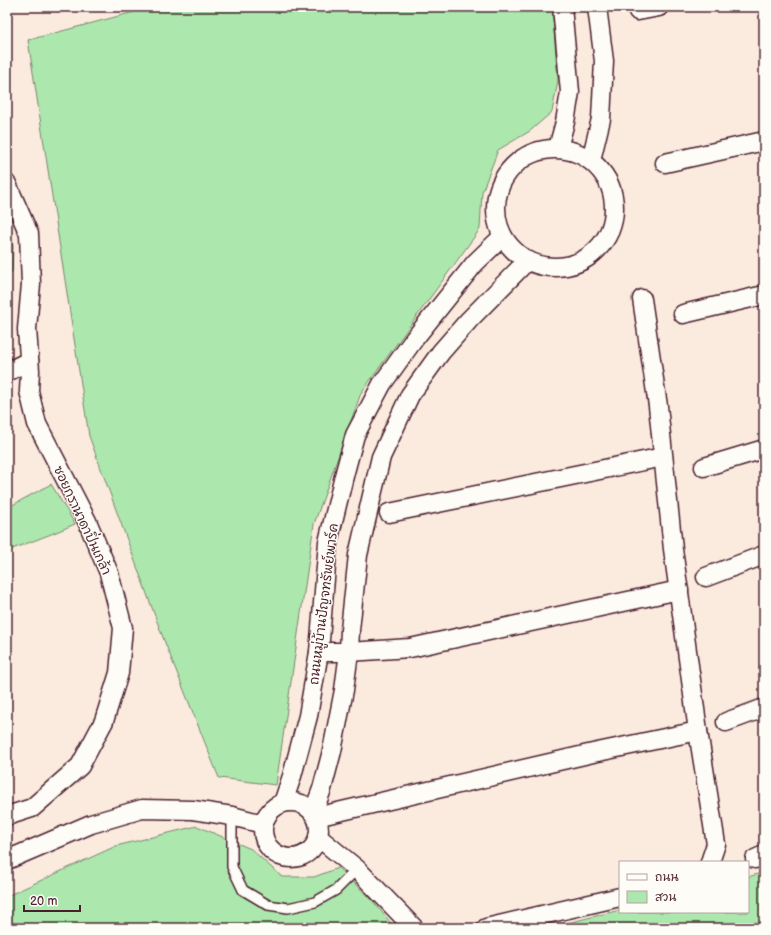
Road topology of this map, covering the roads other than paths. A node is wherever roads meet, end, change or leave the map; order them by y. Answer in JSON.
{"nodes":[{"id":1,"x":562,"y":7,"type":"edge"},
{"id":2,"x":598,"y":7,"type":"edge"},
{"id":3,"x":659,"y":7,"type":"edge"},
{"id":4,"x":638,"y":11,"type":"dead end"},
{"id":5,"x":764,"y":140,"type":"edge"},
{"id":6,"x":558,"y":148,"type":"junction"},
{"id":7,"x":591,"y":160,"type":"junction"},
{"id":8,"x":665,"y":163,"type":"dead end"},
{"id":9,"x":7,"y":184,"type":"edge"},
{"id":10,"x":502,"y":237,"type":"junction"},
{"id":11,"x":527,"y":262,"type":"junction"},
{"id":12,"x":764,"y":294,"type":"edge"},
{"id":13,"x":642,"y":299,"type":"dead end"},
{"id":14,"x":683,"y":314,"type":"dead end"},
{"id":15,"x":29,"y":361,"type":"junction"},
{"id":16,"x":7,"y":372,"type":"edge"},
{"id":17,"x":764,"y":449,"type":"edge"},
{"id":18,"x":663,"y":457,"type":"junction"},
{"id":19,"x":704,"y":467,"type":"dead end"},
{"id":20,"x":389,"y":513,"type":"dead end"},
{"id":21,"x":764,"y":555,"type":"edge"},
{"id":22,"x":706,"y":577,"type":"dead end"},
{"id":23,"x":679,"y":590,"type":"junction"},
{"id":24,"x":321,"y":627,"type":"junction"},
{"id":25,"x":350,"y":630,"type":"junction"},
{"id":26,"x":319,"y":652,"type":"junction"},
{"id":27,"x":349,"y":652,"type":"junction"},
{"id":28,"x":764,"y":708,"type":"edge"},
{"id":29,"x":726,"y":722,"type":"dead end"},
{"id":30,"x":698,"y":731,"type":"junction"},
{"id":31,"x":283,"y":803,"type":"junction"},
{"id":32,"x":314,"y":815,"type":"junction"},
{"id":33,"x":7,"y":816,"type":"edge"},
{"id":34,"x":232,"y":816,"type":"junction"},
{"id":35,"x":263,"y":824,"type":"junction"},
{"id":36,"x":318,"y":837,"type":"junction"},
{"id":37,"x":7,"y":860,"type":"edge"},
{"id":38,"x":710,"y":861,"type":"edge"},
{"id":39,"x":357,"y":869,"type":"junction"},
{"id":40,"x":619,"y":897,"type":"edge"},
{"id":41,"x":414,"y":928,"type":"edge"},
{"id":42,"x":486,"y":928,"type":"edge"}],
"edges":[{"from":1,"to":6,"type":"street"},
{"from":2,"to":7,"type":"street"},
{"from":3,"to":4,"type":"street"},
{"from":5,"to":8,"type":"street"},
{"from":6,"to":7,"type":"street"},
{"from":6,"to":10,"type":"street"},
{"from":7,"to":11,"type":"street"},
{"from":9,"to":15,"type":"street","name":"ซอยกรานาดาปิ่นเกล้า"},
{"from":10,"to":11,"type":"street"},
{"from":10,"to":24,"type":"street","name":"ถนนหมู่บ้านปัญจทรัพย์พาร์ค"},
{"from":11,"to":25,"type":"street"},
{"from":12,"to":14,"type":"street"},
{"from":13,"to":18,"type":"street"},
{"from":15,"to":16,"type":"street"},
{"from":15,"to":33,"type":"street","name":"ซอยกรานาดาปิ่นเกล้า"},
{"from":17,"to":19,"type":"street"},
{"from":18,"to":20,"type":"street"},
{"from":18,"to":23,"type":"street"},
{"from":21,"to":22,"type":"street"},
{"from":23,"to":27,"type":"street"},
{"from":23,"to":30,"type":"street"},
{"from":24,"to":25,"type":"street"},
{"from":24,"to":26,"type":"street","name":"ถนนหมู่บ้านปัญจทรัพย์พาร์ค"},
{"from":25,"to":27,"type":"street"},
{"from":26,"to":27,"type":"street"},
{"from":26,"to":31,"type":"street","name":"ถนนหมู่บ้านปัญจทรัพย์พาร์ค"},
{"from":27,"to":32,"type":"street"},
{"from":28,"to":29,"type":"street"},
{"from":30,"to":32,"type":"street"},
{"from":30,"to":38,"type":"street"},
{"from":31,"to":32,"type":"street"},
{"from":31,"to":35,"type":"street"},
{"from":32,"to":36,"type":"street"},
{"from":34,"to":35,"type":"street"},
{"from":34,"to":37,"type":"street"},
{"from":34,"to":39,"type":"lane"},
{"from":35,"to":36,"type":"street"},
{"from":36,"to":39,"type":"street"},
{"from":39,"to":41,"type":"street"},
{"from":40,"to":42,"type":"street"}]}
